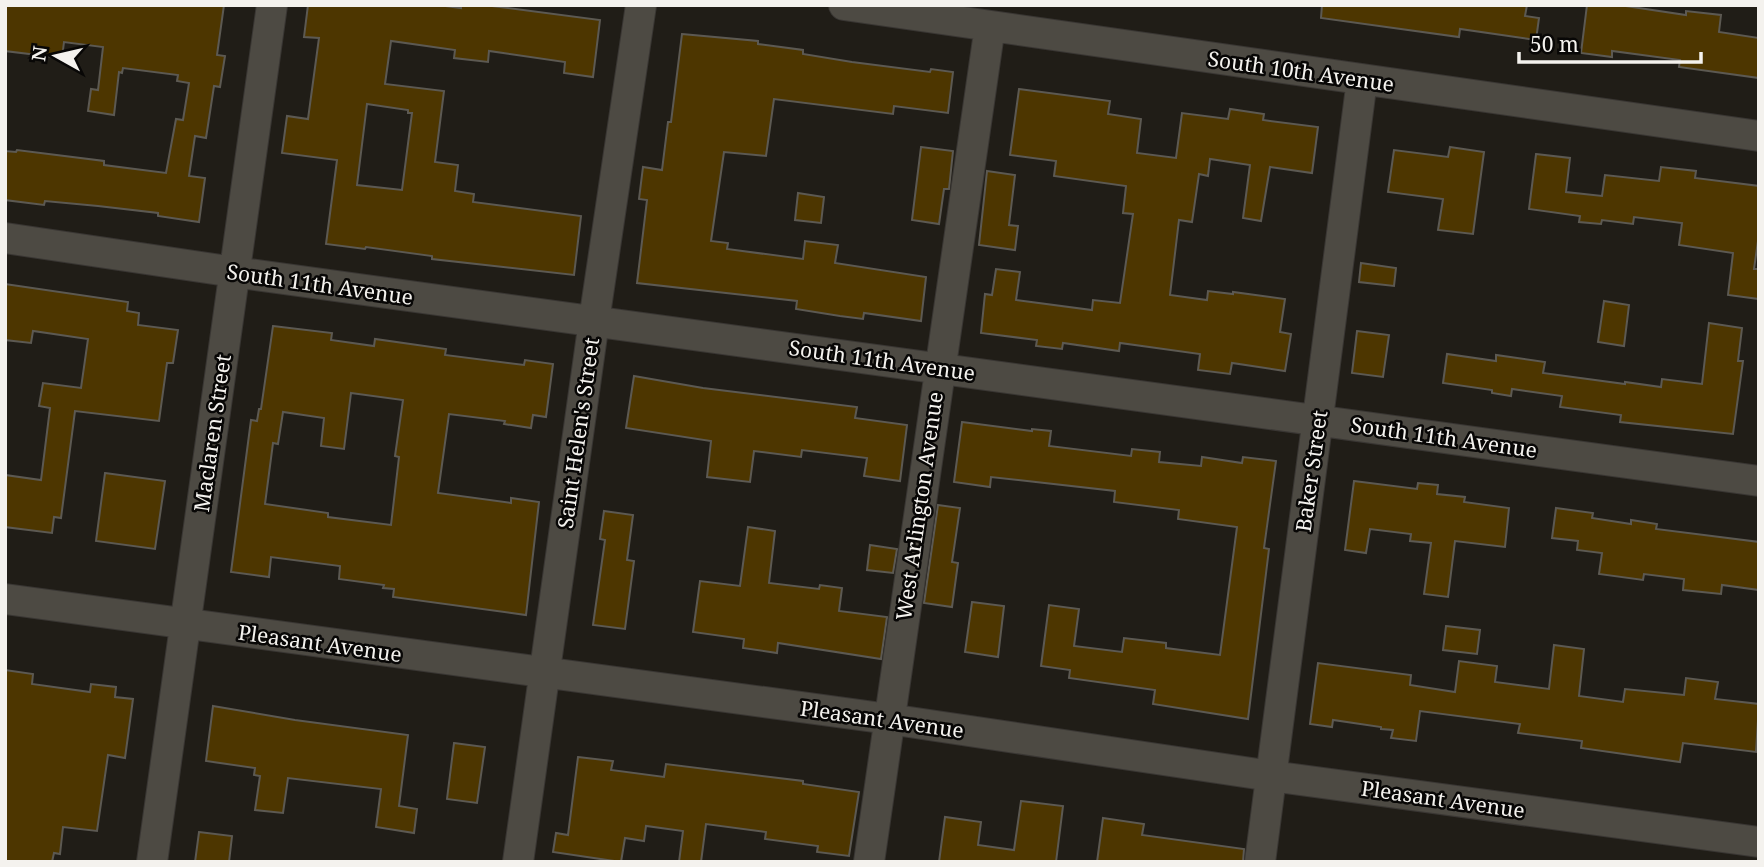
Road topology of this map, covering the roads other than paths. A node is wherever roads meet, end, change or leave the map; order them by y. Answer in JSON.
{"nodes":[{"id":1,"x":272,"y":5,"type":"edge"},
{"id":2,"x":641,"y":5,"type":"edge"},
{"id":3,"x":844,"y":5,"type":"edge"},
{"id":4,"x":990,"y":26,"type":"junction"},
{"id":5,"x":1362,"y":80,"type":"junction"},
{"id":6,"x":1759,"y":136,"type":"edge"},
{"id":7,"x":5,"y":238,"type":"edge"},
{"id":8,"x":234,"y":272,"type":"junction"},
{"id":9,"x":594,"y":321,"type":"junction"},
{"id":10,"x":939,"y":368,"type":"junction"},
{"id":11,"x":1318,"y":420,"type":"junction"},
{"id":12,"x":1759,"y":481,"type":"edge"},
{"id":13,"x":5,"y":599,"type":"edge"},
{"id":14,"x":186,"y":625,"type":"junction"},
{"id":15,"x":545,"y":673,"type":"junction"},
{"id":16,"x":889,"y":719,"type":"junction"},
{"id":17,"x":1271,"y":776,"type":"junction"},
{"id":18,"x":1759,"y":842,"type":"edge"},
{"id":19,"x":152,"y":862,"type":"edge"},
{"id":20,"x":518,"y":862,"type":"edge"},
{"id":21,"x":869,"y":862,"type":"edge"},
{"id":22,"x":1260,"y":862,"type":"edge"}],
"edges":[{"from":1,"to":8,"type":"street","name":"Maclaren Street"},
{"from":2,"to":9,"type":"street","name":"Saint Helen's Street"},
{"from":3,"to":4,"type":"street","name":"South 10th Avenue"},
{"from":4,"to":5,"type":"street","name":"South 10th Avenue"},
{"from":4,"to":10,"type":"street","name":"West Arlington Avenue"},
{"from":5,"to":6,"type":"street","name":"South 10th Avenue"},
{"from":5,"to":11,"type":"street","name":"Baker Street"},
{"from":7,"to":8,"type":"street","name":"South 11th Avenue"},
{"from":8,"to":9,"type":"street","name":"South 11th Avenue"},
{"from":8,"to":14,"type":"street","name":"Maclaren Street"},
{"from":9,"to":10,"type":"street","name":"South 11th Avenue"},
{"from":9,"to":15,"type":"street","name":"Saint Helen's Street"},
{"from":10,"to":11,"type":"street","name":"South 11th Avenue"},
{"from":10,"to":16,"type":"street","name":"West Arlington Avenue"},
{"from":11,"to":12,"type":"street","name":"South 11th Avenue"},
{"from":11,"to":17,"type":"street","name":"Baker Street"},
{"from":13,"to":14,"type":"street","name":"Pleasant Avenue"},
{"from":14,"to":15,"type":"street","name":"Pleasant Avenue"},
{"from":14,"to":19,"type":"street","name":"Maclaren Street"},
{"from":15,"to":16,"type":"street","name":"Pleasant Avenue"},
{"from":15,"to":20,"type":"street","name":"Saint Helen's Street"},
{"from":16,"to":17,"type":"street","name":"Pleasant Avenue"},
{"from":16,"to":21,"type":"street","name":"West Arlington Avenue"},
{"from":17,"to":18,"type":"street","name":"Pleasant Avenue"},
{"from":17,"to":22,"type":"street","name":"Baker Street"}]}
